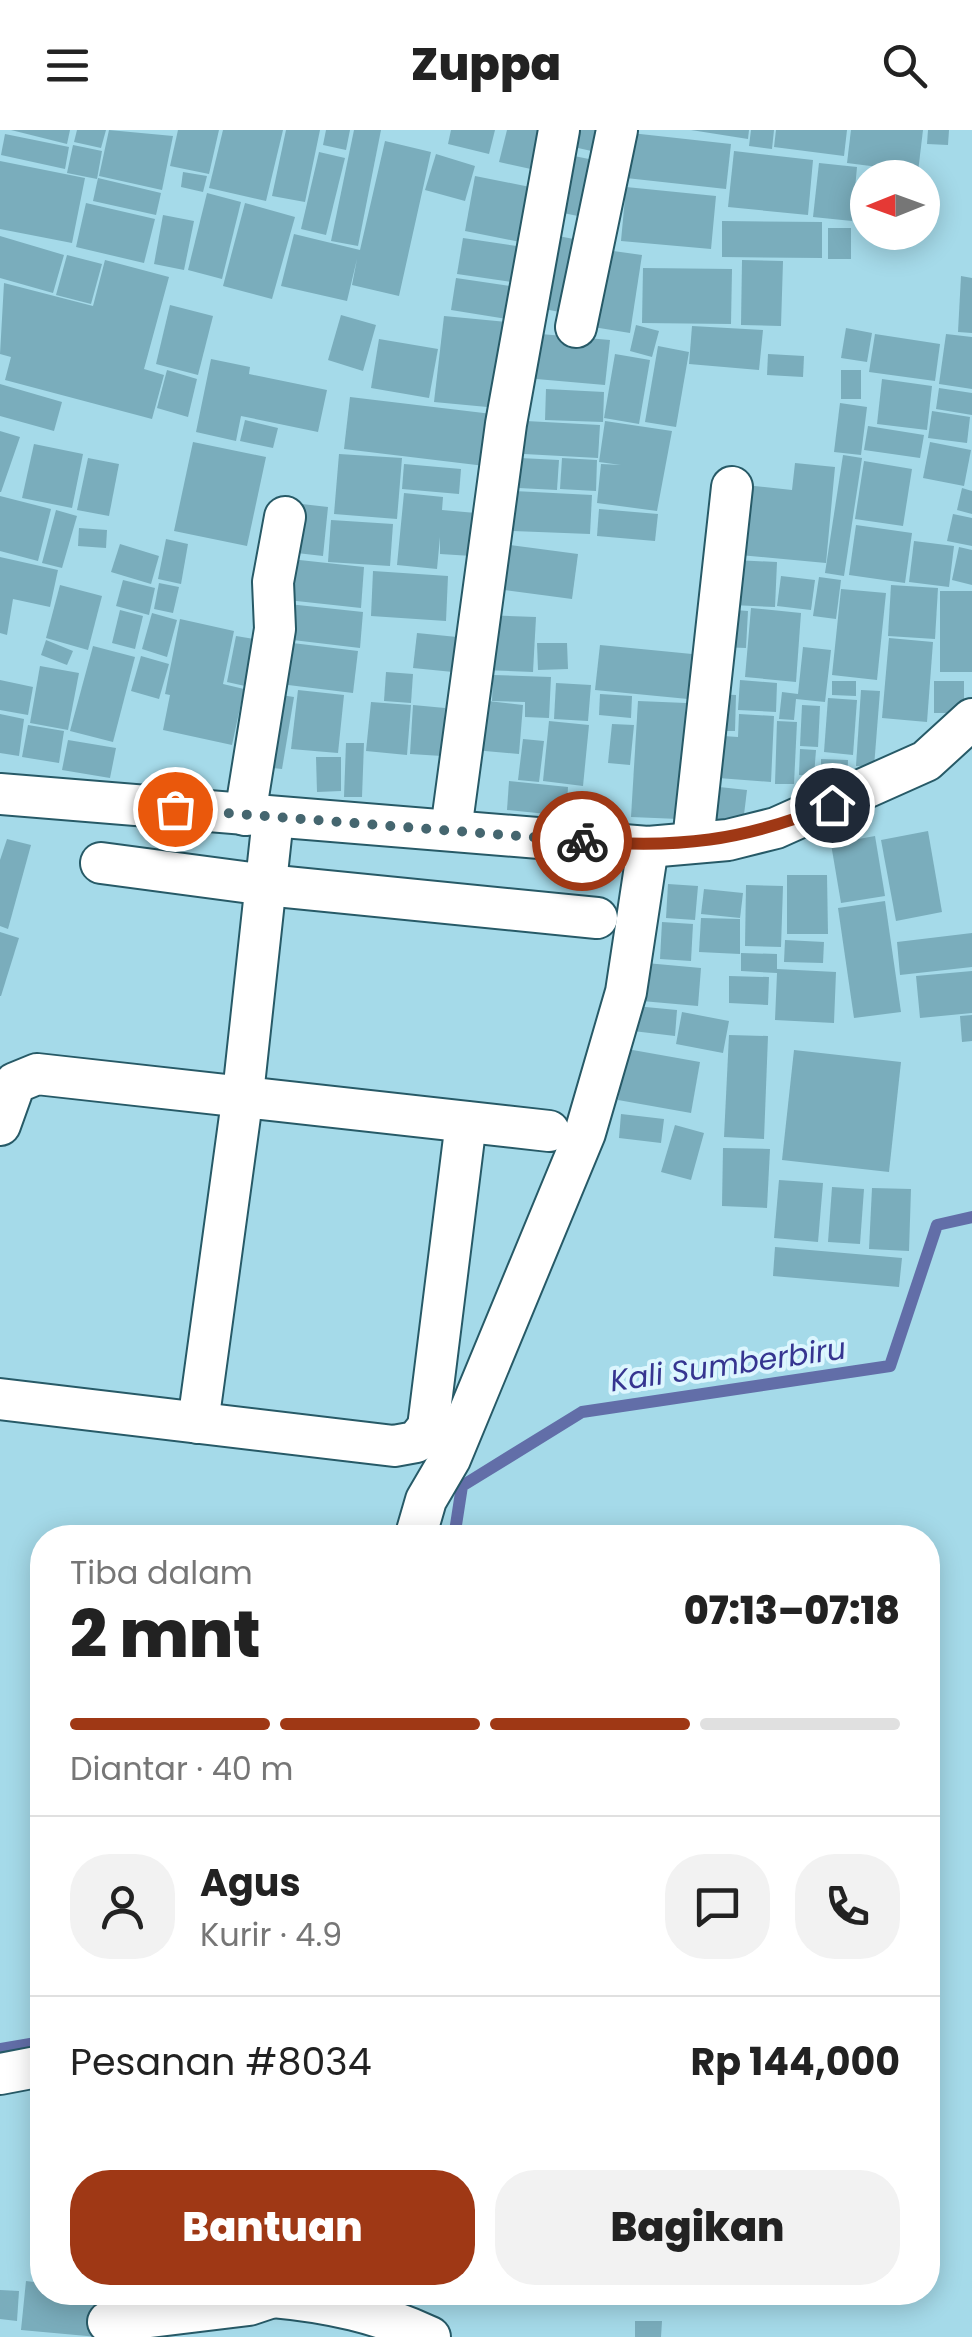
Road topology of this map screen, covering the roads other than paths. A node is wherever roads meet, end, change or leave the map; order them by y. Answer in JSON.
{"nodes":[{"id":1,"x":559,"y":130,"type":"edge"},
{"id":2,"x":617,"y":130,"type":"edge"},
{"id":3,"x":576,"y":327,"type":"dead end"},
{"id":4,"x":732,"y":487,"type":"dead end"},
{"id":5,"x":285,"y":517,"type":"dead end"},
{"id":6,"x":972,"y":720,"type":"edge"},
{"id":7,"x":0,"y":794,"type":"edge"},
{"id":8,"x":450,"y":830,"type":"junction"},
{"id":9,"x":693,"y":841,"type":"junction"},
{"id":10,"x":264,"y":847,"type":"junction"},
{"id":11,"x":100,"y":863,"type":"dead end"},
{"id":12,"x":646,"y":869,"type":"junction"},
{"id":13,"x":597,"y":918,"type":"dead end"},
{"id":14,"x":243,"y":1094,"type":"junction"},
{"id":15,"x":466,"y":1122,"type":"junction"},
{"id":16,"x":0,"y":1125,"type":"edge"},
{"id":17,"x":549,"y":1132,"type":"dead end"},
{"id":18,"x":0,"y":1399,"type":"edge"},
{"id":19,"x":198,"y":1423,"type":"junction"},
{"id":20,"x":419,"y":1525,"type":"edge"},
{"id":21,"x":30,"y":2068,"type":"edge"},
{"id":22,"x":0,"y":2074,"type":"edge"},
{"id":23,"x":249,"y":2305,"type":"edge"},
{"id":24,"x":335,"y":2305,"type":"edge"},
{"id":25,"x":108,"y":2317,"type":"edge"},
{"id":26,"x":430,"y":2337,"type":"edge"}],
"edges":[{"from":1,"to":8,"type":"street"},
{"from":2,"to":3,"type":"street"},
{"from":4,"to":9,"type":"street"},
{"from":5,"to":10,"type":"street"},
{"from":6,"to":9,"type":"street"},
{"from":7,"to":10,"type":"street"},
{"from":8,"to":10,"type":"street"},
{"from":8,"to":12,"type":"street"},
{"from":9,"to":12,"type":"street"},
{"from":10,"to":11,"type":"street"},
{"from":10,"to":13,"type":"street"},
{"from":10,"to":14,"type":"street"},
{"from":12,"to":20,"type":"street"},
{"from":14,"to":15,"type":"street"},
{"from":14,"to":16,"type":"street"},
{"from":14,"to":19,"type":"street"},
{"from":15,"to":17,"type":"street"},
{"from":15,"to":19,"type":"street"},
{"from":18,"to":19,"type":"street"},
{"from":21,"to":22,"type":"street"},
{"from":23,"to":25,"type":"street"},
{"from":24,"to":26,"type":"street"}]}
